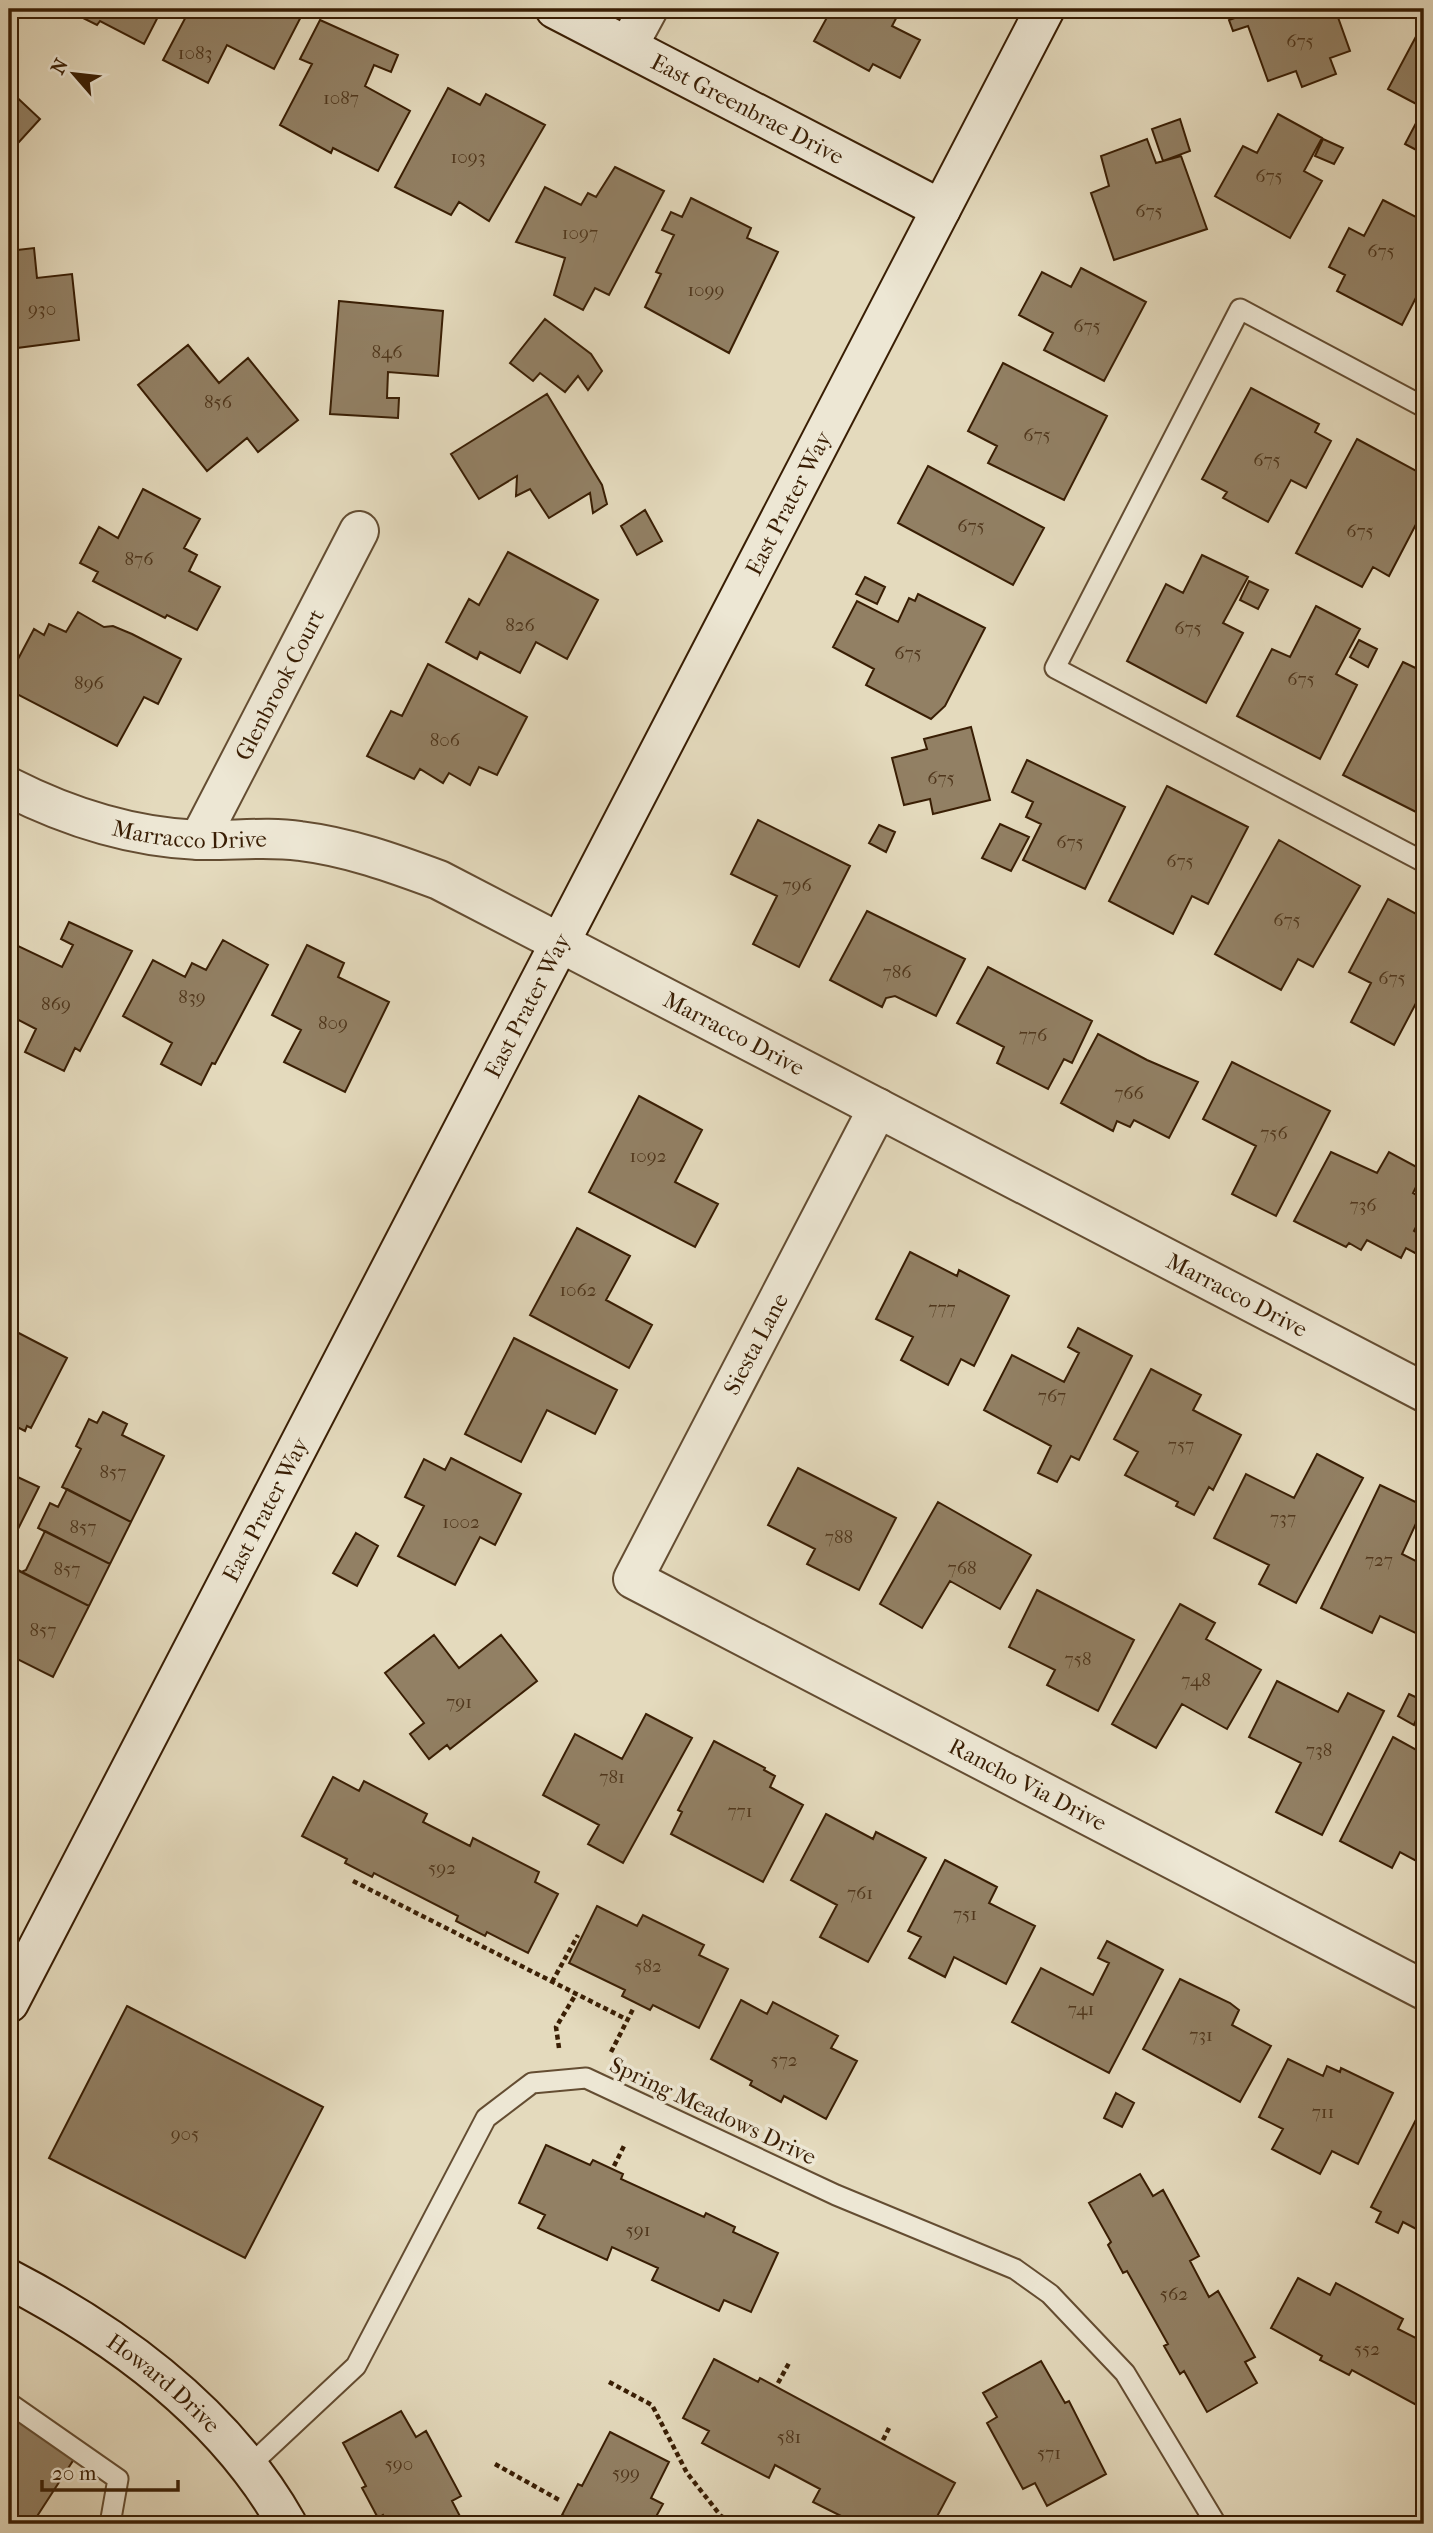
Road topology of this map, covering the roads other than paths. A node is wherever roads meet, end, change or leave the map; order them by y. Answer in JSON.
{"nodes":[{"id":1,"x":555,"y":9,"type":"edge"},
{"id":2,"x":648,"y":9,"type":"edge"},
{"id":3,"x":1045,"y":9,"type":"edge"},
{"id":4,"x":628,"y":46,"type":"junction"},
{"id":5,"x":941,"y":209,"type":"junction"},
{"id":6,"x":1424,"y":407,"type":"edge"},
{"id":7,"x":359,"y":531,"type":"dead end"},
{"id":8,"x":9,"y":787,"type":"edge"},
{"id":9,"x":200,"y":840,"type":"junction"},
{"id":10,"x":1424,"y":862,"type":"edge"},
{"id":11,"x":560,"y":943,"type":"junction"},
{"id":12,"x":878,"y":1108,"type":"junction"},
{"id":13,"x":1424,"y":1392,"type":"edge"},
{"id":14,"x":634,"y":1578,"type":"joint"},
{"id":15,"x":1424,"y":1990,"type":"edge"},
{"id":16,"x":9,"y":2003,"type":"edge"},
{"id":17,"x":9,"y":2279,"type":"edge"},
{"id":18,"x":9,"y":2403,"type":"edge"},
{"id":19,"x":248,"y":2466,"type":"junction"},
{"id":20,"x":110,"y":2524,"type":"edge"},
{"id":21,"x":287,"y":2524,"type":"edge"},
{"id":22,"x":1216,"y":2524,"type":"edge"}],
"edges":[{"from":1,"to":4,"type":"street","name":"East Greenbrae Drive"},
{"from":2,"to":4,"type":"street"},
{"from":3,"to":5,"type":"street","name":"East Prater Way"},
{"from":4,"to":5,"type":"street","name":"East Greenbrae Drive"},
{"from":5,"to":11,"type":"street","name":"East Prater Way"},
{"from":6,"to":10,"type":"lane"},
{"from":7,"to":9,"type":"street","name":"Glenbrook Court"},
{"from":8,"to":9,"type":"street","name":"Marracco Drive"},
{"from":9,"to":11,"type":"street","name":"Marracco Drive"},
{"from":11,"to":12,"type":"street","name":"Marracco Drive"},
{"from":11,"to":16,"type":"street","name":"East Prater Way"},
{"from":12,"to":13,"type":"street","name":"Marracco Drive"},
{"from":12,"to":14,"type":"street","name":"Siesta Lane"},
{"from":14,"to":15,"type":"street","name":"Rancho Via Drive"},
{"from":17,"to":19,"type":"street","name":"Howard Drive"},
{"from":18,"to":20,"type":"lane"},
{"from":19,"to":21,"type":"street","name":"Howard Drive"},
{"from":19,"to":22,"type":"lane","name":"Spring Meadows Drive"}]}
